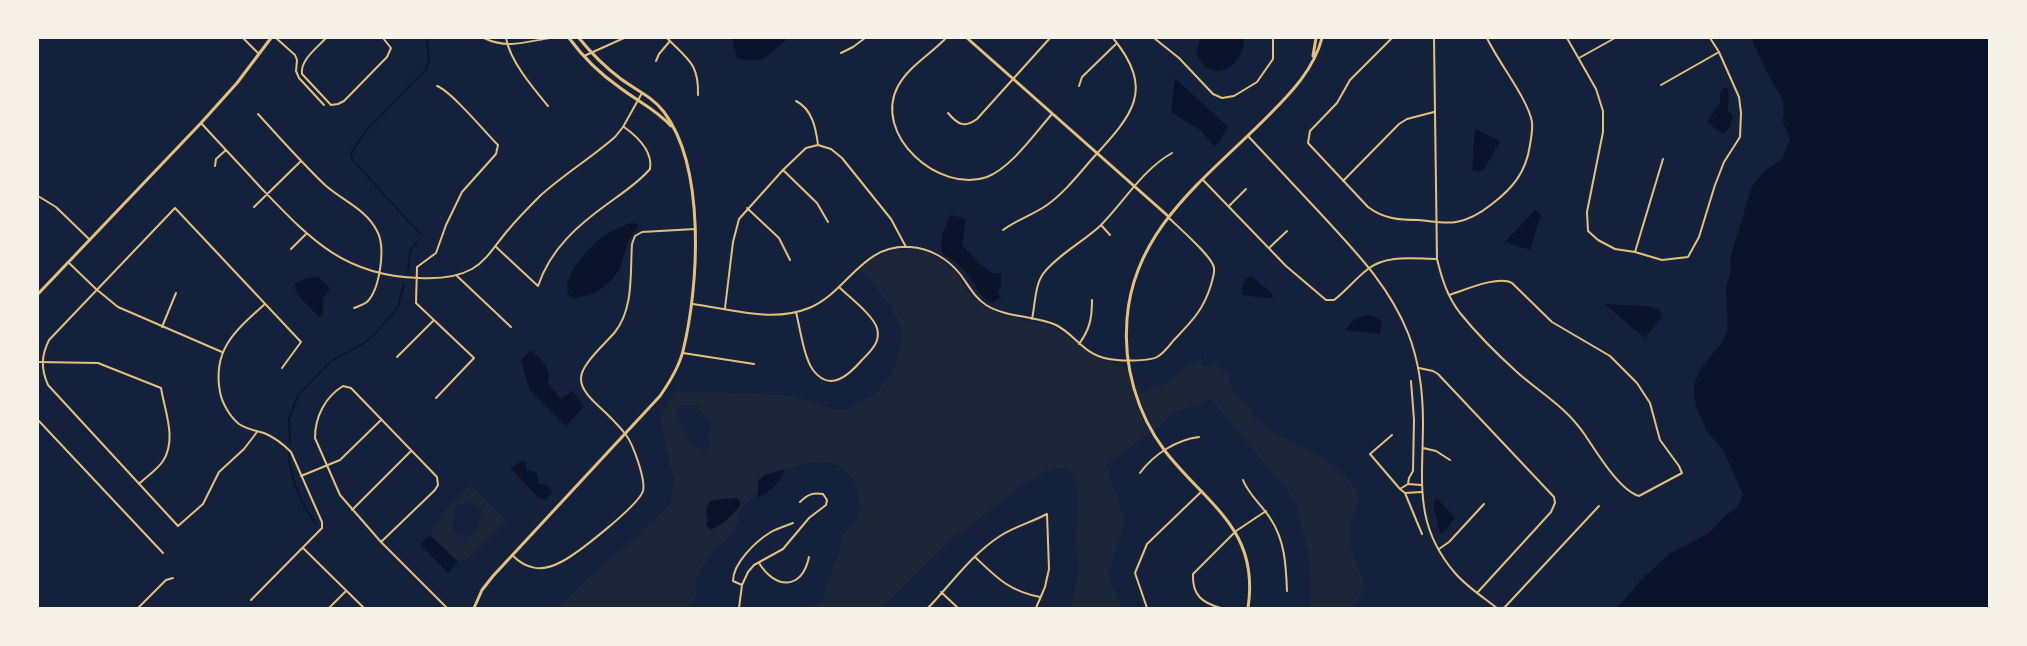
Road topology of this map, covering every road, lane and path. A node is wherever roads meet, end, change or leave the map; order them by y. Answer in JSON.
{"nodes":[{"id":1,"x":243,"y":38,"type":"edge"},
{"id":2,"x":270,"y":38,"type":"edge"},
{"id":3,"x":276,"y":38,"type":"edge"},
{"id":4,"x":326,"y":38,"type":"edge"},
{"id":5,"x":383,"y":38,"type":"edge"},
{"id":6,"x":484,"y":38,"type":"edge"},
{"id":7,"x":506,"y":38,"type":"edge"},
{"id":8,"x":549,"y":38,"type":"edge"},
{"id":9,"x":569,"y":38,"type":"edge"},
{"id":10,"x":579,"y":38,"type":"edge"},
{"id":11,"x":624,"y":38,"type":"edge"},
{"id":12,"x":667,"y":38,"type":"edge"},
{"id":13,"x":865,"y":38,"type":"edge"},
{"id":14,"x":946,"y":38,"type":"edge"},
{"id":15,"x":967,"y":38,"type":"edge"},
{"id":16,"x":1050,"y":38,"type":"edge"},
{"id":17,"x":1113,"y":38,"type":"edge"},
{"id":18,"x":1155,"y":38,"type":"edge"},
{"id":19,"x":1273,"y":38,"type":"edge"},
{"id":20,"x":1316,"y":38,"type":"edge"},
{"id":21,"x":1322,"y":38,"type":"edge"},
{"id":22,"x":1392,"y":38,"type":"edge"},
{"id":23,"x":1434,"y":38,"type":"edge"},
{"id":24,"x":1487,"y":38,"type":"edge"},
{"id":25,"x":1567,"y":38,"type":"edge"},
{"id":26,"x":1615,"y":38,"type":"edge"},
{"id":27,"x":1710,"y":38,"type":"edge"},
{"id":28,"x":670,"y":41,"type":"junction"},
{"id":29,"x":1117,"y":43,"type":"junction"},
{"id":30,"x":507,"y":45,"type":"junction"},
{"id":31,"x":592,"y":52,"type":"junction"},
{"id":32,"x":1719,"y":52,"type":"junction"},
{"id":33,"x":842,"y":53,"type":"dead end"},
{"id":34,"x":258,"y":54,"type":"junction"},
{"id":35,"x":584,"y":56,"type":"junction"},
{"id":36,"x":1313,"y":58,"type":"junction"},
{"id":37,"x":1579,"y":58,"type":"junction"},
{"id":38,"x":656,"y":61,"type":"dead end"},
{"id":39,"x":1014,"y":78,"type":"junction"},
{"id":40,"x":1661,"y":85,"type":"dead end"},
{"id":41,"x":437,"y":86,"type":"dead end"},
{"id":42,"x":1079,"y":86,"type":"dead end"},
{"id":43,"x":642,"y":93,"type":"junction"},
{"id":44,"x":698,"y":95,"type":"dead end"},
{"id":45,"x":639,"y":100,"type":"junction"},
{"id":46,"x":796,"y":101,"type":"dead end"},
{"id":47,"x":324,"y":105,"type":"dead end"},
{"id":48,"x":548,"y":106,"type":"dead end"},
{"id":49,"x":1434,"y":112,"type":"junction"},
{"id":50,"x":948,"y":113,"type":"dead end"},
{"id":51,"x":258,"y":114,"type":"dead end"},
{"id":52,"x":1052,"y":114,"type":"junction"},
{"id":53,"x":201,"y":123,"type":"junction"},
{"id":54,"x":623,"y":127,"type":"junction"},
{"id":55,"x":676,"y":131,"type":"junction"},
{"id":56,"x":1248,"y":136,"type":"junction"},
{"id":57,"x":818,"y":145,"type":"junction"},
{"id":58,"x":226,"y":150,"type":"junction"},
{"id":59,"x":1097,"y":153,"type":"junction"},
{"id":60,"x":1172,"y":153,"type":"dead end"},
{"id":61,"x":1663,"y":159,"type":"dead end"},
{"id":62,"x":301,"y":161,"type":"junction"},
{"id":63,"x":214,"y":166,"type":"dead end"},
{"id":64,"x":783,"y":170,"type":"junction"},
{"id":65,"x":1203,"y":180,"type":"junction"},
{"id":66,"x":1343,"y":181,"type":"junction"},
{"id":67,"x":1135,"y":187,"type":"junction"},
{"id":68,"x":1246,"y":189,"type":"dead end"},
{"id":69,"x":267,"y":194,"type":"junction"},
{"id":70,"x":38,"y":196,"type":"edge"},
{"id":71,"x":1229,"y":206,"type":"junction"},
{"id":72,"x":254,"y":207,"type":"dead end"},
{"id":73,"x":747,"y":208,"type":"junction"},
{"id":74,"x":1168,"y":216,"type":"junction"},
{"id":75,"x":828,"y":222,"type":"dead end"},
{"id":76,"x":1437,"y":222,"type":"junction"},
{"id":77,"x":1101,"y":225,"type":"junction"},
{"id":78,"x":695,"y":229,"type":"junction"},
{"id":79,"x":1003,"y":230,"type":"dead end"},
{"id":80,"x":1287,"y":231,"type":"dead end"},
{"id":81,"x":306,"y":234,"type":"junction"},
{"id":82,"x":1110,"y":235,"type":"dead end"},
{"id":83,"x":90,"y":240,"type":"junction"},
{"id":84,"x":495,"y":246,"type":"junction"},
{"id":85,"x":906,"y":247,"type":"junction"},
{"id":86,"x":1269,"y":248,"type":"junction"},
{"id":87,"x":291,"y":249,"type":"dead end"},
{"id":88,"x":1635,"y":252,"type":"junction"},
{"id":89,"x":1437,"y":259,"type":"junction"},
{"id":90,"x":790,"y":260,"type":"dead end"},
{"id":91,"x":68,"y":262,"type":"junction"},
{"id":92,"x":1370,"y":267,"type":"junction"},
{"id":93,"x":379,"y":273,"type":"junction"},
{"id":94,"x":457,"y":276,"type":"junction"},
{"id":95,"x":416,"y":278,"type":"junction"},
{"id":96,"x":839,"y":287,"type":"junction"},
{"id":97,"x":96,"y":289,"type":"junction"},
{"id":98,"x":176,"y":293,"type":"dead end"},
{"id":99,"x":38,"y":294,"type":"edge"},
{"id":100,"x":1449,"y":295,"type":"junction"},
{"id":101,"x":1092,"y":300,"type":"dead end"},
{"id":102,"x":265,"y":304,"type":"junction"},
{"id":103,"x":693,"y":304,"type":"junction"},
{"id":104,"x":354,"y":308,"type":"dead end"},
{"id":105,"x":724,"y":308,"type":"junction"},
{"id":106,"x":796,"y":312,"type":"junction"},
{"id":107,"x":1032,"y":319,"type":"junction"},
{"id":108,"x":434,"y":320,"type":"junction"},
{"id":109,"x":162,"y":327,"type":"junction"},
{"id":110,"x":511,"y":327,"type":"dead end"},
{"id":111,"x":1079,"y":344,"type":"junction"},
{"id":112,"x":222,"y":352,"type":"junction"},
{"id":113,"x":682,"y":353,"type":"junction"},
{"id":114,"x":397,"y":357,"type":"dead end"},
{"id":115,"x":1128,"y":359,"type":"junction"},
{"id":116,"x":42,"y":361,"type":"junction"},
{"id":117,"x":38,"y":362,"type":"edge"},
{"id":118,"x":754,"y":364,"type":"dead end"},
{"id":119,"x":282,"y":368,"type":"dead end"},
{"id":120,"x":1419,"y":368,"type":"junction"},
{"id":121,"x":1411,"y":381,"type":"dead end"},
{"id":122,"x":436,"y":398,"type":"dead end"},
{"id":123,"x":38,"y":420,"type":"edge"},
{"id":124,"x":381,"y":420,"type":"junction"},
{"id":125,"x":257,"y":432,"type":"junction"},
{"id":126,"x":626,"y":434,"type":"junction"},
{"id":127,"x":1392,"y":435,"type":"dead end"},
{"id":128,"x":1199,"y":437,"type":"dead end"},
{"id":129,"x":1423,"y":448,"type":"junction"},
{"id":130,"x":1164,"y":450,"type":"junction"},
{"id":131,"x":411,"y":451,"type":"junction"},
{"id":132,"x":1449,"y":460,"type":"dead end"},
{"id":133,"x":327,"y":465,"type":"junction"},
{"id":134,"x":1140,"y":473,"type":"dead end"},
{"id":135,"x":301,"y":476,"type":"junction"},
{"id":136,"x":1243,"y":480,"type":"dead end"},
{"id":137,"x":139,"y":484,"type":"junction"},
{"id":138,"x":1408,"y":484,"type":"junction"},
{"id":139,"x":1421,"y":485,"type":"junction"},
{"id":140,"x":1400,"y":489,"type":"junction"},
{"id":141,"x":1202,"y":491,"type":"junction"},
{"id":142,"x":1421,"y":492,"type":"junction"},
{"id":143,"x":1405,"y":493,"type":"junction"},
{"id":144,"x":800,"y":502,"type":"dead end"},
{"id":145,"x":1484,"y":504,"type":"dead end"},
{"id":146,"x":1599,"y":507,"type":"dead end"},
{"id":147,"x":352,"y":510,"type":"junction"},
{"id":148,"x":1266,"y":511,"type":"junction"},
{"id":149,"x":794,"y":523,"type":"dead end"},
{"id":150,"x":1236,"y":531,"type":"junction"},
{"id":151,"x":1422,"y":534,"type":"dead end"},
{"id":152,"x":381,"y":542,"type":"junction"},
{"id":153,"x":303,"y":548,"type":"junction"},
{"id":154,"x":1439,"y":549,"type":"junction"},
{"id":155,"x":163,"y":553,"type":"dead end"},
{"id":156,"x":512,"y":555,"type":"junction"},
{"id":157,"x":809,"y":557,"type":"dead end"},
{"id":158,"x":975,"y":557,"type":"junction"},
{"id":159,"x":759,"y":563,"type":"junction"},
{"id":160,"x":173,"y":578,"type":"dead end"},
{"id":161,"x":742,"y":585,"type":"junction"},
{"id":162,"x":346,"y":591,"type":"junction"},
{"id":163,"x":1287,"y":591,"type":"dead end"},
{"id":164,"x":941,"y":592,"type":"junction"},
{"id":165,"x":1477,"y":593,"type":"junction"},
{"id":166,"x":1041,"y":597,"type":"junction"},
{"id":167,"x":252,"y":600,"type":"dead end"},
{"id":168,"x":138,"y":609,"type":"edge"},
{"id":169,"x":329,"y":609,"type":"edge"},
{"id":170,"x":364,"y":609,"type":"edge"},
{"id":171,"x":447,"y":609,"type":"edge"},
{"id":172,"x":474,"y":609,"type":"edge"},
{"id":173,"x":739,"y":609,"type":"edge"},
{"id":174,"x":928,"y":609,"type":"edge"},
{"id":175,"x":958,"y":609,"type":"edge"},
{"id":176,"x":1036,"y":609,"type":"edge"},
{"id":177,"x":1148,"y":609,"type":"edge"},
{"id":178,"x":1221,"y":609,"type":"edge"},
{"id":179,"x":1248,"y":609,"type":"edge"},
{"id":180,"x":1497,"y":609,"type":"edge"},
{"id":181,"x":1504,"y":609,"type":"edge"}],
"edges":[{"from":1,"to":34,"type":"street"},
{"from":2,"to":34,"type":"street"},
{"from":3,"to":47,"type":"street"},
{"from":4,"to":5,"type":"street"},
{"from":6,"to":30,"type":"street"},
{"from":7,"to":30,"type":"street"},
{"from":8,"to":30,"type":"street"},
{"from":9,"to":35,"type":"street"},
{"from":10,"to":31,"type":"street"},
{"from":11,"to":31,"type":"street"},
{"from":12,"to":28,"type":"street"},
{"from":13,"to":33,"type":"street"},
{"from":14,"to":52,"type":"street"},
{"from":15,"to":39,"type":"street"},
{"from":16,"to":39,"type":"street"},
{"from":17,"to":29,"type":"street"},
{"from":18,"to":19,"type":"street"},
{"from":20,"to":36,"type":"street"},
{"from":21,"to":36,"type":"street"},
{"from":22,"to":66,"type":"street"},
{"from":23,"to":49,"type":"street"},
{"from":24,"to":76,"type":"street"},
{"from":25,"to":37,"type":"street"},
{"from":26,"to":37,"type":"street"},
{"from":27,"to":32,"type":"street"},
{"from":28,"to":38,"type":"street"},
{"from":28,"to":44,"type":"street"},
{"from":29,"to":42,"type":"street"},
{"from":29,"to":59,"type":"street"},
{"from":30,"to":48,"type":"street"},
{"from":31,"to":35,"type":"street"},
{"from":31,"to":43,"type":"street"},
{"from":32,"to":40,"type":"street"},
{"from":32,"to":88,"type":"street"},
{"from":34,"to":53,"type":"street"},
{"from":35,"to":45,"type":"street"},
{"from":36,"to":56,"type":"street"},
{"from":37,"to":88,"type":"street"},
{"from":39,"to":50,"type":"street"},
{"from":39,"to":52,"type":"street"},
{"from":41,"to":95,"type":"street"},
{"from":43,"to":45,"type":"street"},
{"from":43,"to":55,"type":"street"},
{"from":45,"to":54,"type":"street"},
{"from":45,"to":55,"type":"street"},
{"from":46,"to":57,"type":"street"},
{"from":49,"to":66,"type":"street"},
{"from":49,"to":76,"type":"street"},
{"from":51,"to":62,"type":"street"},
{"from":52,"to":59,"type":"street"},
{"from":53,"to":58,"type":"street"},
{"from":53,"to":83,"type":"street"},
{"from":54,"to":84,"type":"street"},
{"from":54,"to":84,"type":"street"},
{"from":55,"to":78,"type":"street"},
{"from":56,"to":65,"type":"street"},
{"from":56,"to":92,"type":"street"},
{"from":57,"to":64,"type":"street"},
{"from":57,"to":85,"type":"street"},
{"from":58,"to":63,"type":"street"},
{"from":58,"to":69,"type":"street"},
{"from":59,"to":67,"type":"street"},
{"from":59,"to":79,"type":"street"},
{"from":60,"to":67,"type":"street"},
{"from":61,"to":88,"type":"street"},
{"from":62,"to":69,"type":"street"},
{"from":62,"to":93,"type":"street"},
{"from":64,"to":73,"type":"street"},
{"from":64,"to":75,"type":"street"},
{"from":65,"to":71,"type":"street"},
{"from":65,"to":74,"type":"street"},
{"from":66,"to":76,"type":"street"},
{"from":67,"to":74,"type":"street"},
{"from":67,"to":77,"type":"street"},
{"from":68,"to":71,"type":"street"},
{"from":69,"to":72,"type":"street"},
{"from":69,"to":81,"type":"street"},
{"from":70,"to":83,"type":"street"},
{"from":71,"to":86,"type":"street"},
{"from":73,"to":90,"type":"street"},
{"from":73,"to":105,"type":"street"},
{"from":74,"to":115,"type":"street"},
{"from":74,"to":115,"type":"street"},
{"from":76,"to":89,"type":"street"},
{"from":77,"to":82,"type":"street"},
{"from":77,"to":107,"type":"street"},
{"from":78,"to":103,"type":"street"},
{"from":78,"to":126,"type":"street"},
{"from":80,"to":86,"type":"street"},
{"from":81,"to":87,"type":"street"},
{"from":81,"to":93,"type":"street"},
{"from":83,"to":91,"type":"street"},
{"from":84,"to":94,"type":"street"},
{"from":85,"to":96,"type":"street"},
{"from":85,"to":107,"type":"street"},
{"from":86,"to":92,"type":"street"},
{"from":89,"to":92,"type":"street"},
{"from":89,"to":100,"type":"street"},
{"from":91,"to":97,"type":"street"},
{"from":91,"to":99,"type":"street"},
{"from":92,"to":120,"type":"street"},
{"from":93,"to":95,"type":"street"},
{"from":93,"to":104,"type":"street"},
{"from":94,"to":95,"type":"street"},
{"from":94,"to":110,"type":"street"},
{"from":95,"to":108,"type":"street"},
{"from":96,"to":106,"type":"street"},
{"from":96,"to":106,"type":"street"},
{"from":97,"to":102,"type":"street"},
{"from":97,"to":109,"type":"street"},
{"from":97,"to":116,"type":"street"},
{"from":98,"to":109,"type":"street"},
{"from":100,"to":100,"type":"street"},
{"from":101,"to":111,"type":"street"},
{"from":102,"to":112,"type":"street"},
{"from":102,"to":119,"type":"street"},
{"from":103,"to":105,"type":"street"},
{"from":103,"to":113,"type":"street"},
{"from":105,"to":106,"type":"street"},
{"from":107,"to":111,"type":"street"},
{"from":108,"to":114,"type":"street"},
{"from":108,"to":122,"type":"street"},
{"from":109,"to":112,"type":"street"},
{"from":111,"to":115,"type":"street"},
{"from":112,"to":125,"type":"street"},
{"from":113,"to":118,"type":"street"},
{"from":113,"to":126,"type":"street"},
{"from":115,"to":130,"type":"street"},
{"from":116,"to":117,"type":"street"},
{"from":116,"to":137,"type":"street"},
{"from":116,"to":137,"type":"street"},
{"from":120,"to":129,"type":"street"},
{"from":120,"to":165,"type":"street"},
{"from":121,"to":138,"type":"street"},
{"from":123,"to":155,"type":"street"},
{"from":124,"to":131,"type":"street"},
{"from":124,"to":133,"type":"street"},
{"from":124,"to":133,"type":"street"},
{"from":125,"to":135,"type":"street"},
{"from":125,"to":137,"type":"street"},
{"from":126,"to":156,"type":"street"},
{"from":126,"to":156,"type":"street"},
{"from":127,"to":140,"type":"street"},
{"from":128,"to":130,"type":"street"},
{"from":129,"to":132,"type":"street"},
{"from":129,"to":139,"type":"street"},
{"from":130,"to":134,"type":"street"},
{"from":130,"to":141,"type":"street"},
{"from":131,"to":147,"type":"street"},
{"from":131,"to":152,"type":"street"},
{"from":133,"to":135,"type":"street"},
{"from":133,"to":147,"type":"street"},
{"from":135,"to":153,"type":"street"},
{"from":136,"to":148,"type":"street"},
{"from":138,"to":139,"type":"street"},
{"from":138,"to":140,"type":"street"},
{"from":139,"to":142,"type":"street"},
{"from":140,"to":143,"type":"street"},
{"from":141,"to":150,"type":"street"},
{"from":141,"to":177,"type":"street"},
{"from":142,"to":143,"type":"street"},
{"from":142,"to":154,"type":"street"},
{"from":143,"to":151,"type":"street"},
{"from":144,"to":159,"type":"street"},
{"from":145,"to":154,"type":"street"},
{"from":146,"to":181,"type":"street"},
{"from":147,"to":152,"type":"street"},
{"from":148,"to":150,"type":"street"},
{"from":148,"to":163,"type":"street"},
{"from":149,"to":161,"type":"street"},
{"from":150,"to":178,"type":"street"},
{"from":150,"to":179,"type":"street"},
{"from":152,"to":171,"type":"street"},
{"from":153,"to":162,"type":"street"},
{"from":153,"to":167,"type":"street"},
{"from":154,"to":165,"type":"street"},
{"from":156,"to":172,"type":"street"},
{"from":157,"to":159,"type":"street"},
{"from":158,"to":164,"type":"street"},
{"from":158,"to":166,"type":"street"},
{"from":158,"to":166,"type":"street"},
{"from":159,"to":161,"type":"street"},
{"from":160,"to":168,"type":"street"},
{"from":161,"to":173,"type":"street"},
{"from":162,"to":169,"type":"street"},
{"from":162,"to":170,"type":"street"},
{"from":164,"to":174,"type":"street"},
{"from":164,"to":175,"type":"street"},
{"from":165,"to":180,"type":"street"},
{"from":166,"to":176,"type":"street"}]}
